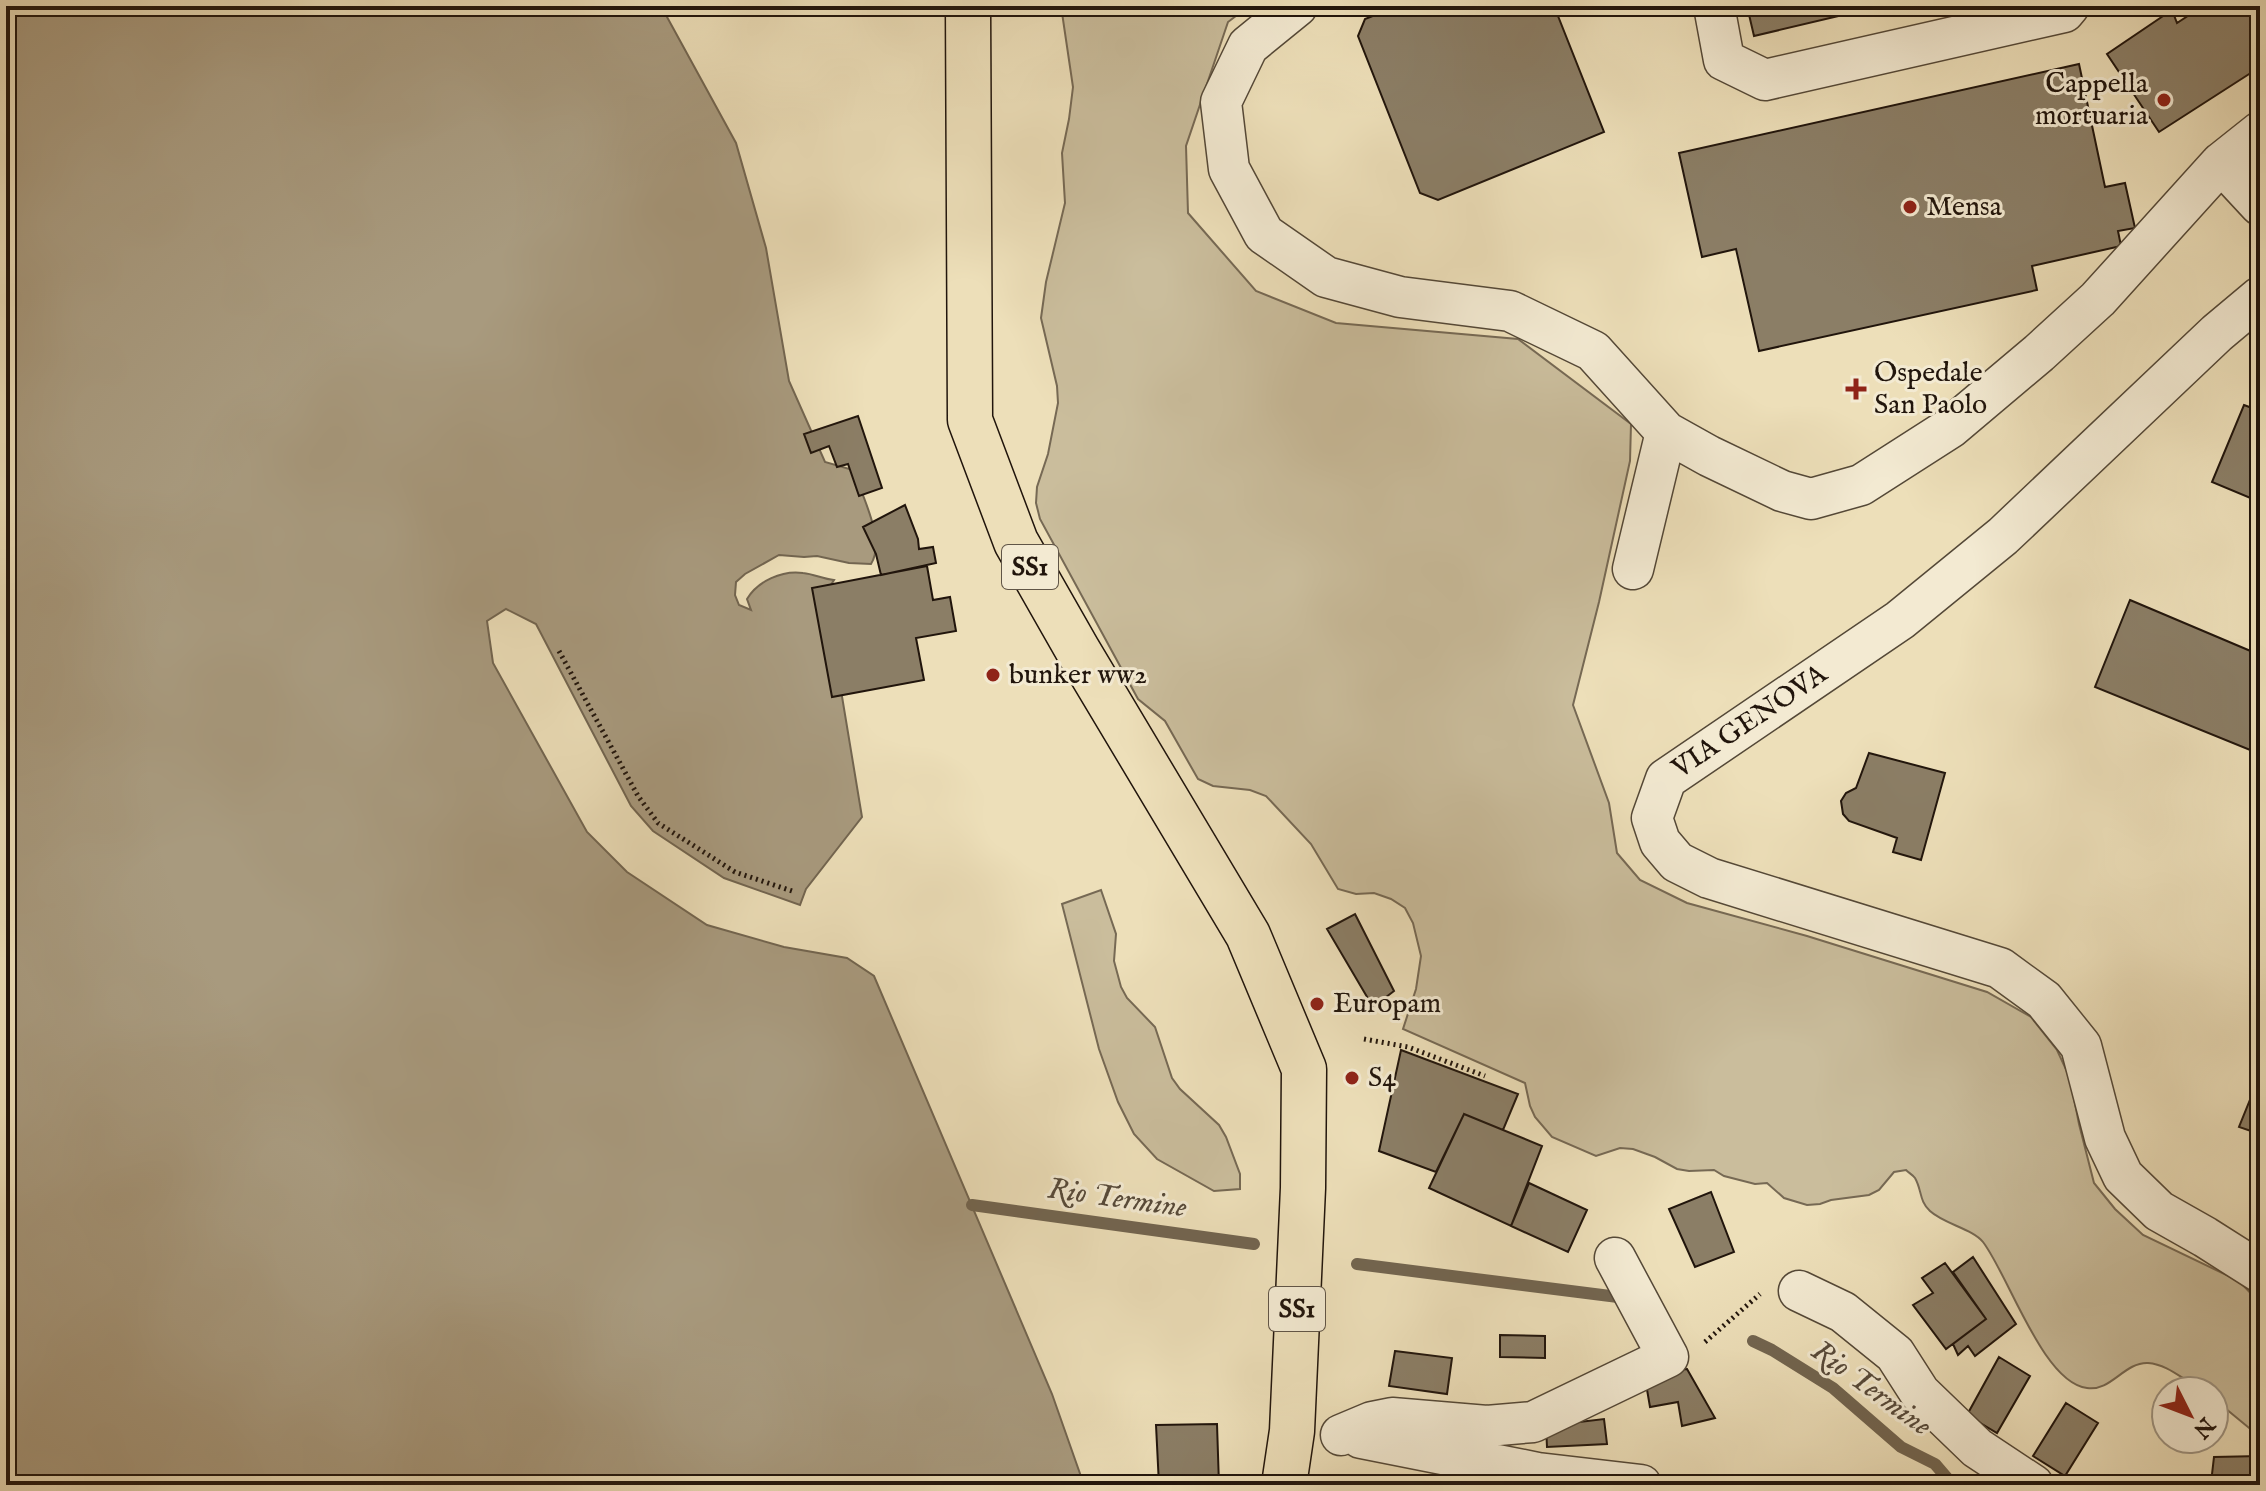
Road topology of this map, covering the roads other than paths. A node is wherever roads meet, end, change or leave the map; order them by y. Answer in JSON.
{"nodes":[{"id":1,"x":968,"y":6,"type":"edge"},
{"id":2,"x":1297,"y":6,"type":"edge"},
{"id":3,"x":1714,"y":6,"type":"edge"},
{"id":4,"x":2069,"y":6,"type":"edge"},
{"id":5,"x":2260,"y":132,"type":"edge"},
{"id":6,"x":2221,"y":163,"type":"junction"},
{"id":7,"x":2260,"y":205,"type":"edge"},
{"id":8,"x":2260,"y":297,"type":"edge"},
{"id":9,"x":1666,"y":432,"type":"junction"},
{"id":10,"x":1633,"y":569,"type":"dead end"},
{"id":11,"x":1615,"y":1258,"type":"dead end"},
{"id":12,"x":2260,"y":1272,"type":"edge"},
{"id":13,"x":1799,"y":1291,"type":"road end"},
{"id":14,"x":1292,"y":1431,"type":"junction"},
{"id":15,"x":1341,"y":1435,"type":"junction"},
{"id":16,"x":1284,"y":1485,"type":"edge"},
{"id":17,"x":1641,"y":1485,"type":"edge"},
{"id":18,"x":2033,"y":1485,"type":"edge"}],
"edges":[{"from":1,"to":14,"type":"main road","number":"SS1"},
{"from":2,"to":9,"type":"street"},
{"from":3,"to":4,"type":"street"},
{"from":5,"to":6,"type":"street"},
{"from":6,"to":7,"type":"street"},
{"from":6,"to":9,"type":"street"},
{"from":8,"to":12,"type":"street","name":"VIA GENOVA"},
{"from":9,"to":10,"type":"street"},
{"from":11,"to":15,"type":"street"},
{"from":13,"to":18,"type":"street"},
{"from":14,"to":15,"type":"street"},
{"from":14,"to":16,"type":"main road","number":"SS1"},
{"from":15,"to":17,"type":"street"}]}
